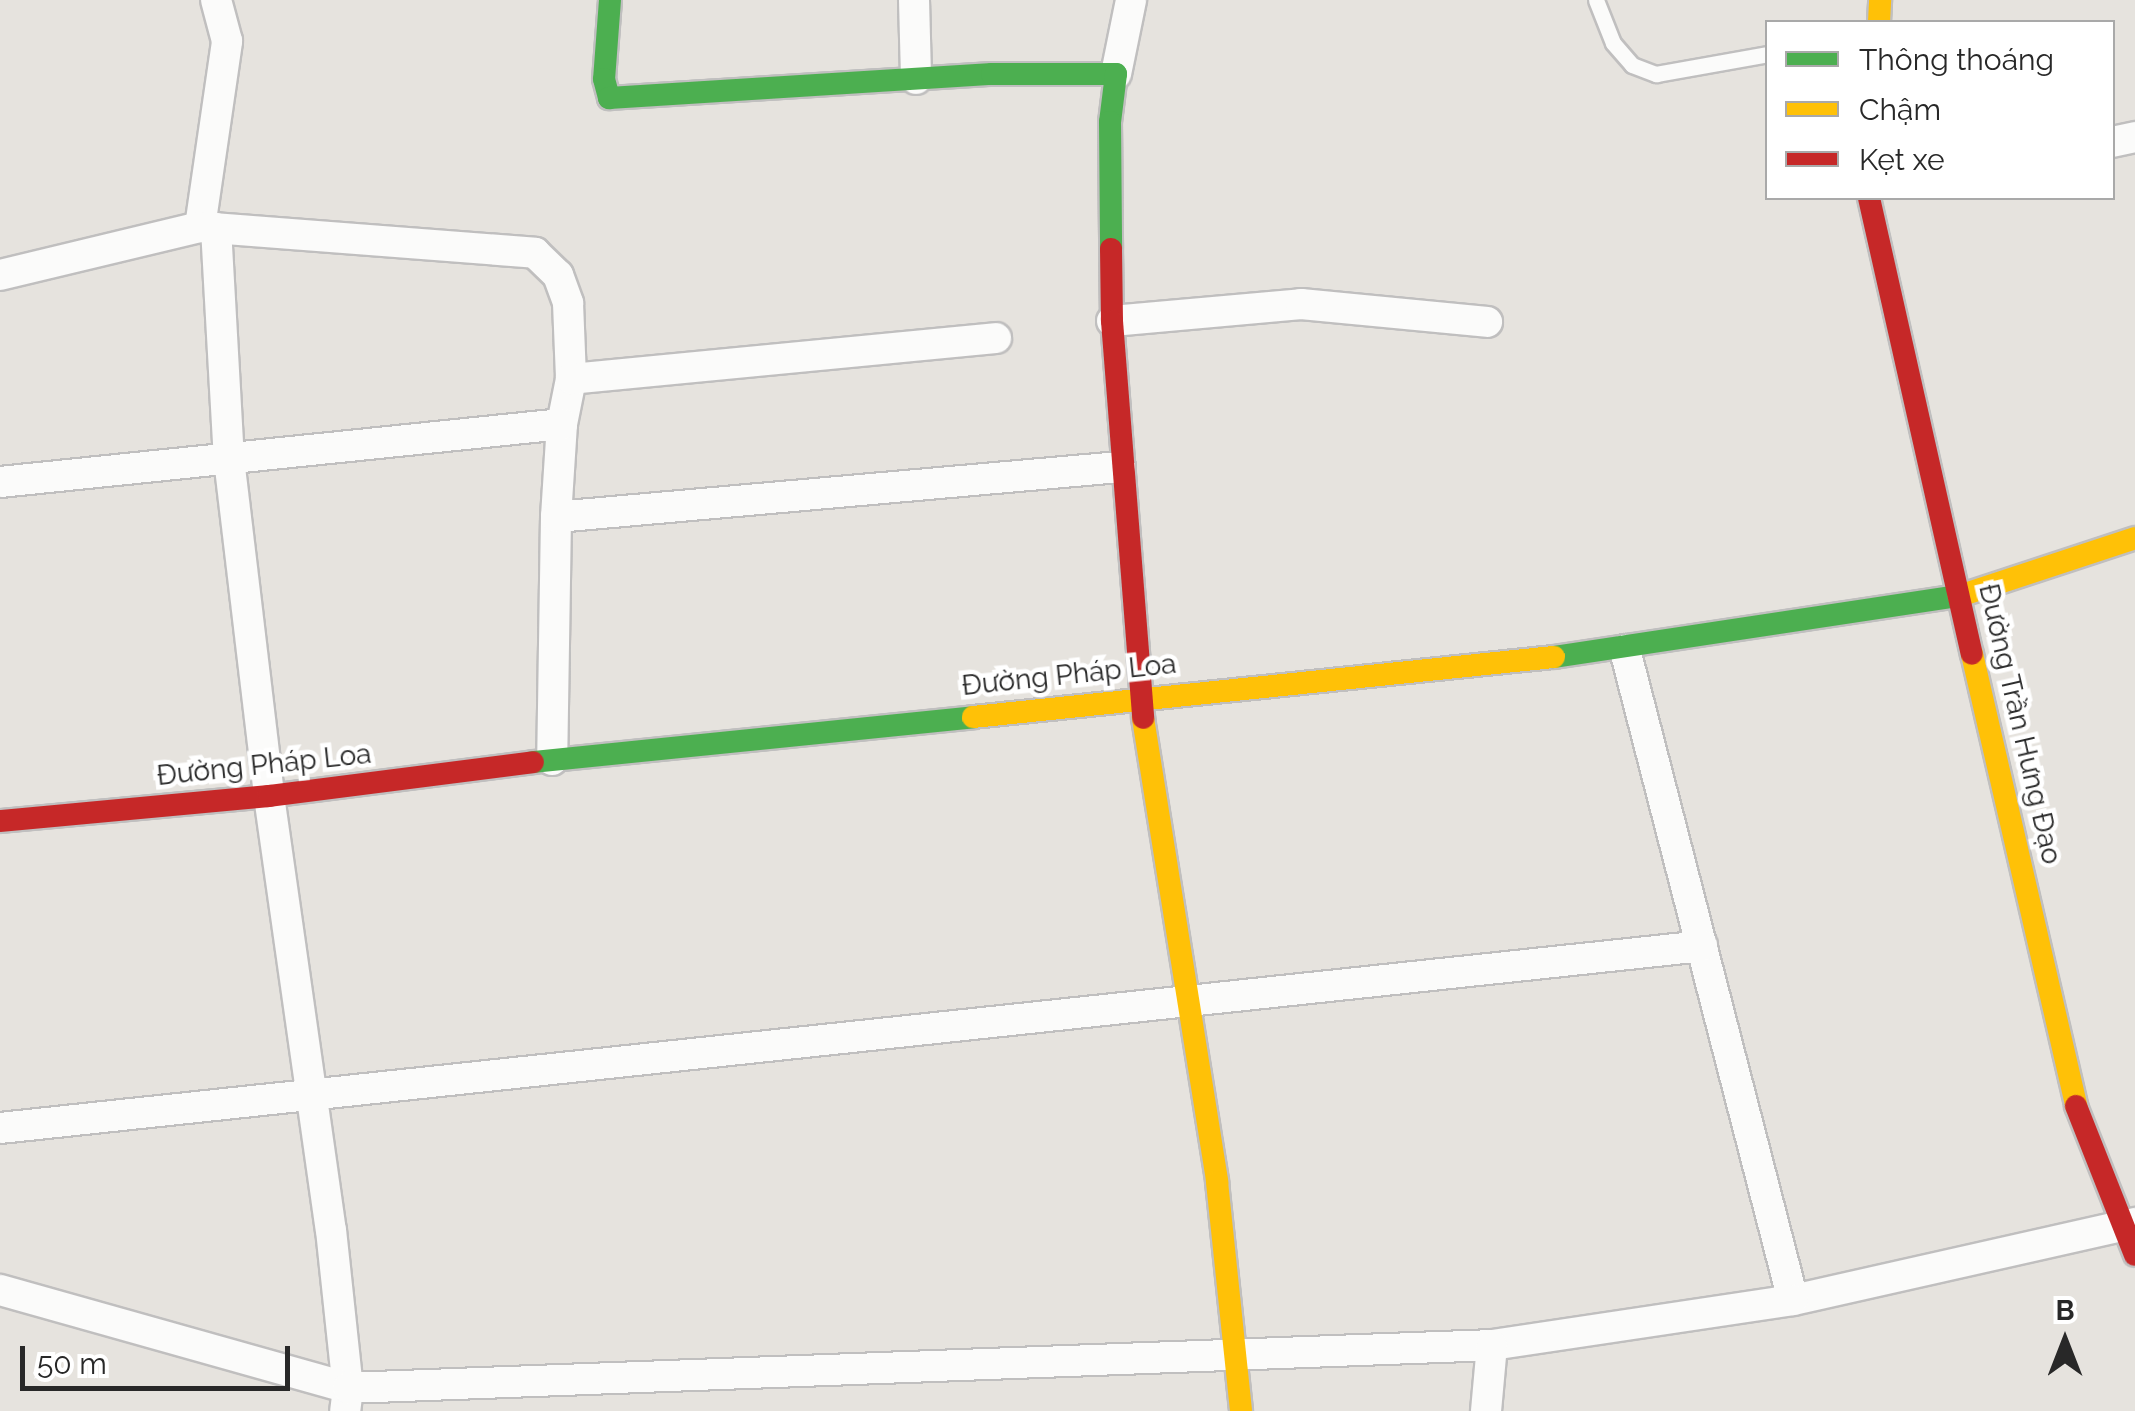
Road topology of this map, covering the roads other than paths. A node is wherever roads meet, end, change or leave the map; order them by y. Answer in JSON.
{"nodes":[{"id":1,"x":216,"y":0,"type":"edge"},
{"id":2,"x":610,"y":0,"type":"edge"},
{"id":3,"x":914,"y":0,"type":"edge"},
{"id":4,"x":1132,"y":0,"type":"edge"},
{"id":5,"x":1596,"y":0,"type":"edge"},
{"id":6,"x":1765,"y":55,"type":"edge"},
{"id":7,"x":1116,"y":74,"type":"junction"},
{"id":8,"x":916,"y":78,"type":"junction"},
{"id":9,"x":1869,"y":200,"type":"edge"},
{"id":10,"x":208,"y":227,"type":"junction"},
{"id":11,"x":0,"y":275,"type":"edge"},
{"id":12,"x":1112,"y":321,"type":"junction"},
{"id":13,"x":1487,"y":322,"type":"dead end"},
{"id":14,"x":996,"y":338,"type":"dead end"},
{"id":15,"x":571,"y":380,"type":"junction"},
{"id":16,"x":562,"y":424,"type":"junction"},
{"id":17,"x":229,"y":458,"type":"junction"},
{"id":18,"x":1120,"y":468,"type":"junction"},
{"id":19,"x":0,"y":482,"type":"edge"},
{"id":20,"x":556,"y":517,"type":"junction"},
{"id":21,"x":2135,"y":538,"type":"edge"},
{"id":22,"x":1960,"y":596,"type":"junction"},
{"id":23,"x":1625,"y":650,"type":"junction"},
{"id":24,"x":1140,"y":698,"type":"junction"},
{"id":25,"x":552,"y":760,"type":"junction"},
{"id":26,"x":269,"y":796,"type":"junction"},
{"id":27,"x":0,"y":821,"type":"edge"},
{"id":28,"x":1702,"y":946,"type":"junction"},
{"id":29,"x":1186,"y":999,"type":"junction"},
{"id":30,"x":310,"y":1092,"type":"junction"},
{"id":31,"x":0,"y":1128,"type":"edge"},
{"id":32,"x":2128,"y":1225,"type":"edge"},
{"id":33,"x":2135,"y":1256,"type":"edge"},
{"id":34,"x":0,"y":1290,"type":"edge"},
{"id":35,"x":1793,"y":1300,"type":"junction"},
{"id":36,"x":1492,"y":1345,"type":"junction"},
{"id":37,"x":1237,"y":1354,"type":"junction"},
{"id":38,"x":346,"y":1400,"type":"edge"},
{"id":39,"x":1241,"y":1411,"type":"edge"},
{"id":40,"x":1486,"y":1411,"type":"edge"}],
"edges":[{"from":1,"to":10,"type":"street"},
{"from":2,"to":8,"type":"street"},
{"from":3,"to":8,"type":"street"},
{"from":4,"to":7,"type":"street"},
{"from":5,"to":6,"type":"lane"},
{"from":7,"to":8,"type":"street"},
{"from":7,"to":12,"type":"street"},
{"from":9,"to":22,"type":"street","name":"Đường Trần Hưng Đạo"},
{"from":10,"to":11,"type":"street"},
{"from":10,"to":15,"type":"street"},
{"from":10,"to":17,"type":"street"},
{"from":12,"to":13,"type":"street"},
{"from":12,"to":18,"type":"street"},
{"from":14,"to":15,"type":"street"},
{"from":15,"to":16,"type":"street"},
{"from":16,"to":17,"type":"street"},
{"from":16,"to":20,"type":"street"},
{"from":17,"to":19,"type":"street"},
{"from":17,"to":26,"type":"street"},
{"from":18,"to":20,"type":"street"},
{"from":18,"to":24,"type":"street"},
{"from":20,"to":25,"type":"street"},
{"from":21,"to":22,"type":"street","name":"Đường Pháp Loa"},
{"from":22,"to":23,"type":"street","name":"Đường Pháp Loa"},
{"from":22,"to":32,"type":"street","name":"Đường Trần Hưng Đạo"},
{"from":23,"to":24,"type":"street","name":"Đường Pháp Loa"},
{"from":23,"to":28,"type":"street"},
{"from":24,"to":25,"type":"street","name":"Đường Pháp Loa"},
{"from":24,"to":29,"type":"street"},
{"from":25,"to":26,"type":"street","name":"Đường Pháp Loa"},
{"from":26,"to":27,"type":"street","name":"Đường Pháp Loa"},
{"from":26,"to":30,"type":"street"},
{"from":28,"to":29,"type":"street"},
{"from":28,"to":35,"type":"street"},
{"from":29,"to":30,"type":"street"},
{"from":29,"to":37,"type":"street"},
{"from":30,"to":31,"type":"street"},
{"from":30,"to":38,"type":"street"},
{"from":32,"to":33,"type":"street","name":"Đường Trần Hưng Đạo"},
{"from":32,"to":35,"type":"street"},
{"from":34,"to":38,"type":"street"},
{"from":35,"to":36,"type":"street"},
{"from":36,"to":37,"type":"street"},
{"from":36,"to":40,"type":"street"},
{"from":37,"to":38,"type":"street"},
{"from":37,"to":39,"type":"street"}]}
